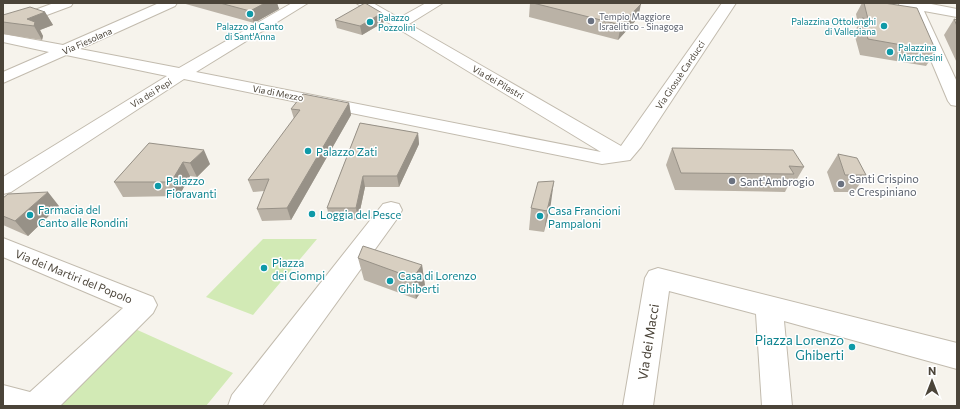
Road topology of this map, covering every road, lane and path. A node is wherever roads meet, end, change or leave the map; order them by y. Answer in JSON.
{"nodes":[{"id":1,"x":66,"y":3,"type":"edge"},
{"id":2,"x":170,"y":3,"type":"edge"},
{"id":3,"x":301,"y":3,"type":"edge"},
{"id":4,"x":362,"y":3,"type":"edge"},
{"id":5,"x":436,"y":3,"type":"edge"},
{"id":6,"x":729,"y":3,"type":"edge"},
{"id":7,"x":911,"y":4,"type":"edge"},
{"id":8,"x":957,"y":13,"type":"edge"},
{"id":9,"x":399,"y":24,"type":"junction"},
{"id":10,"x":3,"y":27,"type":"edge"},
{"id":11,"x":3,"y":38,"type":"edge"},
{"id":12,"x":63,"y":51,"type":"junction"},
{"id":13,"x":181,"y":74,"type":"junction"},
{"id":14,"x":3,"y":78,"type":"edge"},
{"id":15,"x":957,"y":101,"type":"edge"},
{"id":16,"x":627,"y":152,"type":"junction"},
{"id":17,"x":3,"y":187,"type":"edge"},
{"id":18,"x":391,"y":210,"type":"dead end"},
{"id":19,"x":3,"y":247,"type":"edge"},
{"id":20,"x":769,"y":306,"type":"junction"},
{"id":21,"x":957,"y":356,"type":"edge"},
{"id":22,"x":3,"y":400,"type":"edge"},
{"id":23,"x":27,"y":406,"type":"edge"},
{"id":24,"x":38,"y":406,"type":"edge"},
{"id":25,"x":243,"y":406,"type":"edge"},
{"id":26,"x":638,"y":406,"type":"edge"},
{"id":27,"x":777,"y":406,"type":"edge"}],
"edges":[{"from":1,"to":10,"type":"street"},
{"from":2,"to":12,"type":"street","name":"Via Fiesolana"},
{"from":3,"to":13,"type":"street","name":"Via dei Pepi"},
{"from":4,"to":9,"type":"street","name":"Via dei Pilastri"},
{"from":5,"to":9,"type":"street"},
{"from":6,"to":16,"type":"street","name":"Via Giosuè Carducci"},
{"from":7,"to":8,"type":"street"},
{"from":7,"to":15,"type":"street"},
{"from":9,"to":16,"type":"street","name":"Via dei Pilastri"},
{"from":11,"to":12,"type":"street","name":"Via di Mezzo"},
{"from":12,"to":13,"type":"street","name":"Via di Mezzo"},
{"from":12,"to":14,"type":"street","name":"Via Fiesolana"},
{"from":13,"to":16,"type":"street","name":"Via di Mezzo"},
{"from":13,"to":17,"type":"street","name":"Via dei Pepi"},
{"from":18,"to":25,"type":"street"},
{"from":19,"to":24,"type":"street","name":"Via dei Martiri del Popolo"},
{"from":20,"to":21,"type":"street"},
{"from":20,"to":26,"type":"street","name":"Via dei Macci"},
{"from":20,"to":27,"type":"street"},
{"from":22,"to":23,"type":"street"}]}
